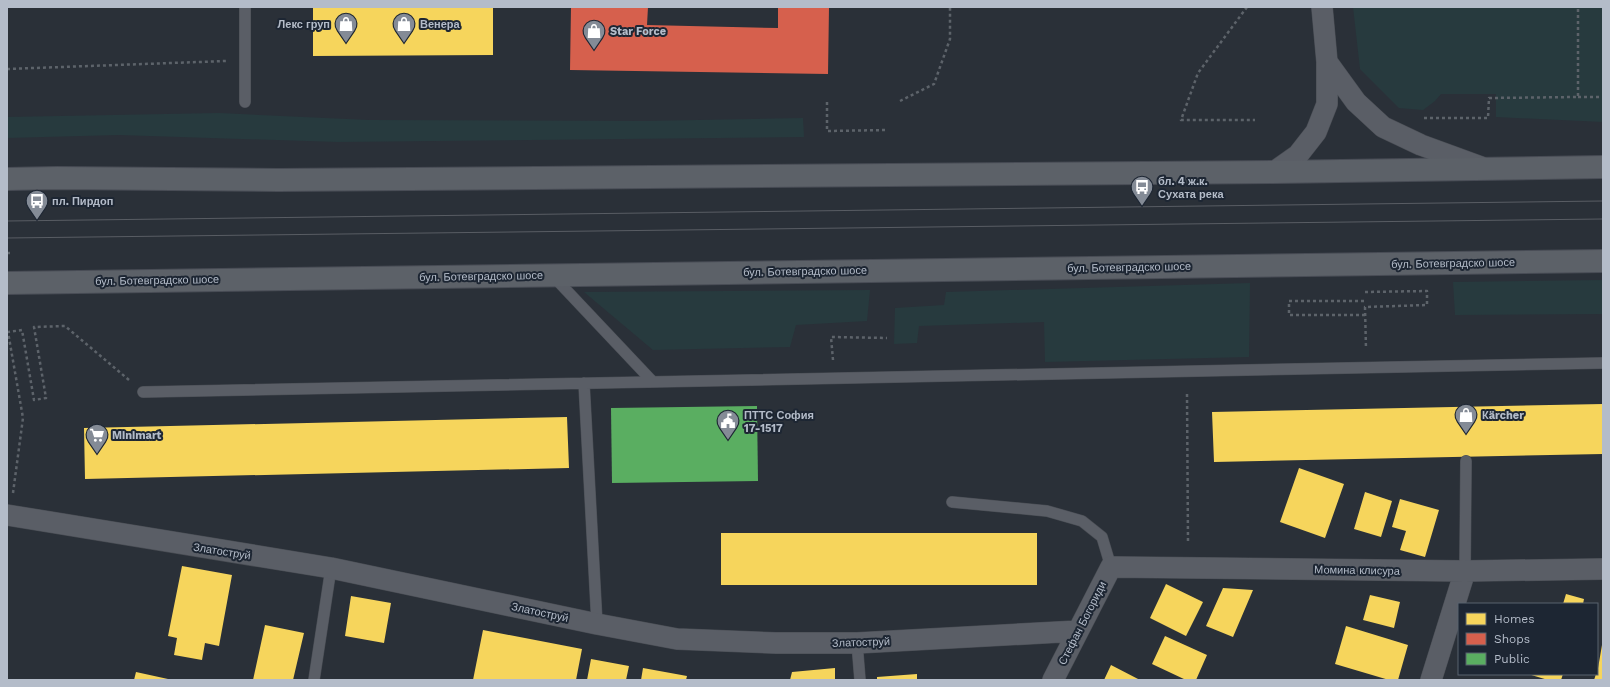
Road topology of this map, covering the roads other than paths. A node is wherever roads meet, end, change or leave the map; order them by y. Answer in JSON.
{"nodes":[{"id":1,"x":245,"y":7,"type":"edge"},
{"id":2,"x":1322,"y":7,"type":"edge"},
{"id":3,"x":1327,"y":62,"type":"junction"},
{"id":4,"x":246,"y":102,"type":"dead end"},
{"id":5,"x":1603,"y":167,"type":"edge"},
{"id":6,"x":1485,"y":168,"type":"junction"},
{"id":7,"x":1274,"y":172,"type":"junction"},
{"id":8,"x":7,"y":179,"type":"edge"},
{"id":9,"x":1603,"y":261,"type":"edge"},
{"id":10,"x":551,"y":274,"type":"junction"},
{"id":11,"x":7,"y":283,"type":"edge"},
{"id":12,"x":1603,"y":364,"type":"edge"},
{"id":13,"x":653,"y":382,"type":"junction"},
{"id":14,"x":584,"y":383,"type":"junction"},
{"id":15,"x":144,"y":392,"type":"road end"},
{"id":16,"x":1466,"y":461,"type":"dead end"},
{"id":17,"x":952,"y":502,"type":"dead end"},
{"id":18,"x":9,"y":516,"type":"edge"},
{"id":19,"x":1111,"y":567,"type":"junction"},
{"id":20,"x":331,"y":568,"type":"junction"},
{"id":21,"x":1603,"y":569,"type":"edge"},
{"id":22,"x":1465,"y":571,"type":"junction"},
{"id":23,"x":597,"y":624,"type":"junction"},
{"id":24,"x":1078,"y":631,"type":"junction"},
{"id":25,"x":858,"y":643,"type":"junction"},
{"id":26,"x":314,"y":680,"type":"edge"},
{"id":27,"x":860,"y":680,"type":"edge"},
{"id":28,"x":1053,"y":680,"type":"edge"},
{"id":29,"x":1431,"y":680,"type":"edge"}],
"edges":[{"from":1,"to":4,"type":"lane"},
{"from":2,"to":3,"type":"street"},
{"from":3,"to":6,"type":"street"},
{"from":3,"to":7,"type":"street"},
{"from":5,"to":6,"type":"main road"},
{"from":6,"to":7,"type":"main road"},
{"from":7,"to":8,"type":"main road"},
{"from":9,"to":10,"type":"main road","name":"бул. Ботевградско шосе"},
{"from":10,"to":11,"type":"main road","name":"бул. Ботевградско шосе"},
{"from":10,"to":13,"type":"lane"},
{"from":12,"to":13,"type":"lane"},
{"from":13,"to":14,"type":"lane"},
{"from":14,"to":15,"type":"lane"},
{"from":14,"to":23,"type":"lane"},
{"from":16,"to":22,"type":"lane"},
{"from":17,"to":19,"type":"lane"},
{"from":18,"to":20,"type":"street","name":"Златоструй"},
{"from":19,"to":22,"type":"street","name":"Момина клисура"},
{"from":19,"to":24,"type":"street","name":"Стефан Богориди"},
{"from":20,"to":23,"type":"street","name":"Златоструй"},
{"from":20,"to":26,"type":"lane"},
{"from":21,"to":22,"type":"street","name":"Момина клисура"},
{"from":22,"to":29,"type":"street"},
{"from":23,"to":25,"type":"street","name":"Златоструй"},
{"from":24,"to":25,"type":"street","name":"Златоструй"},
{"from":24,"to":28,"type":"street","name":"Стефан Богориди"},
{"from":25,"to":27,"type":"lane"}]}
